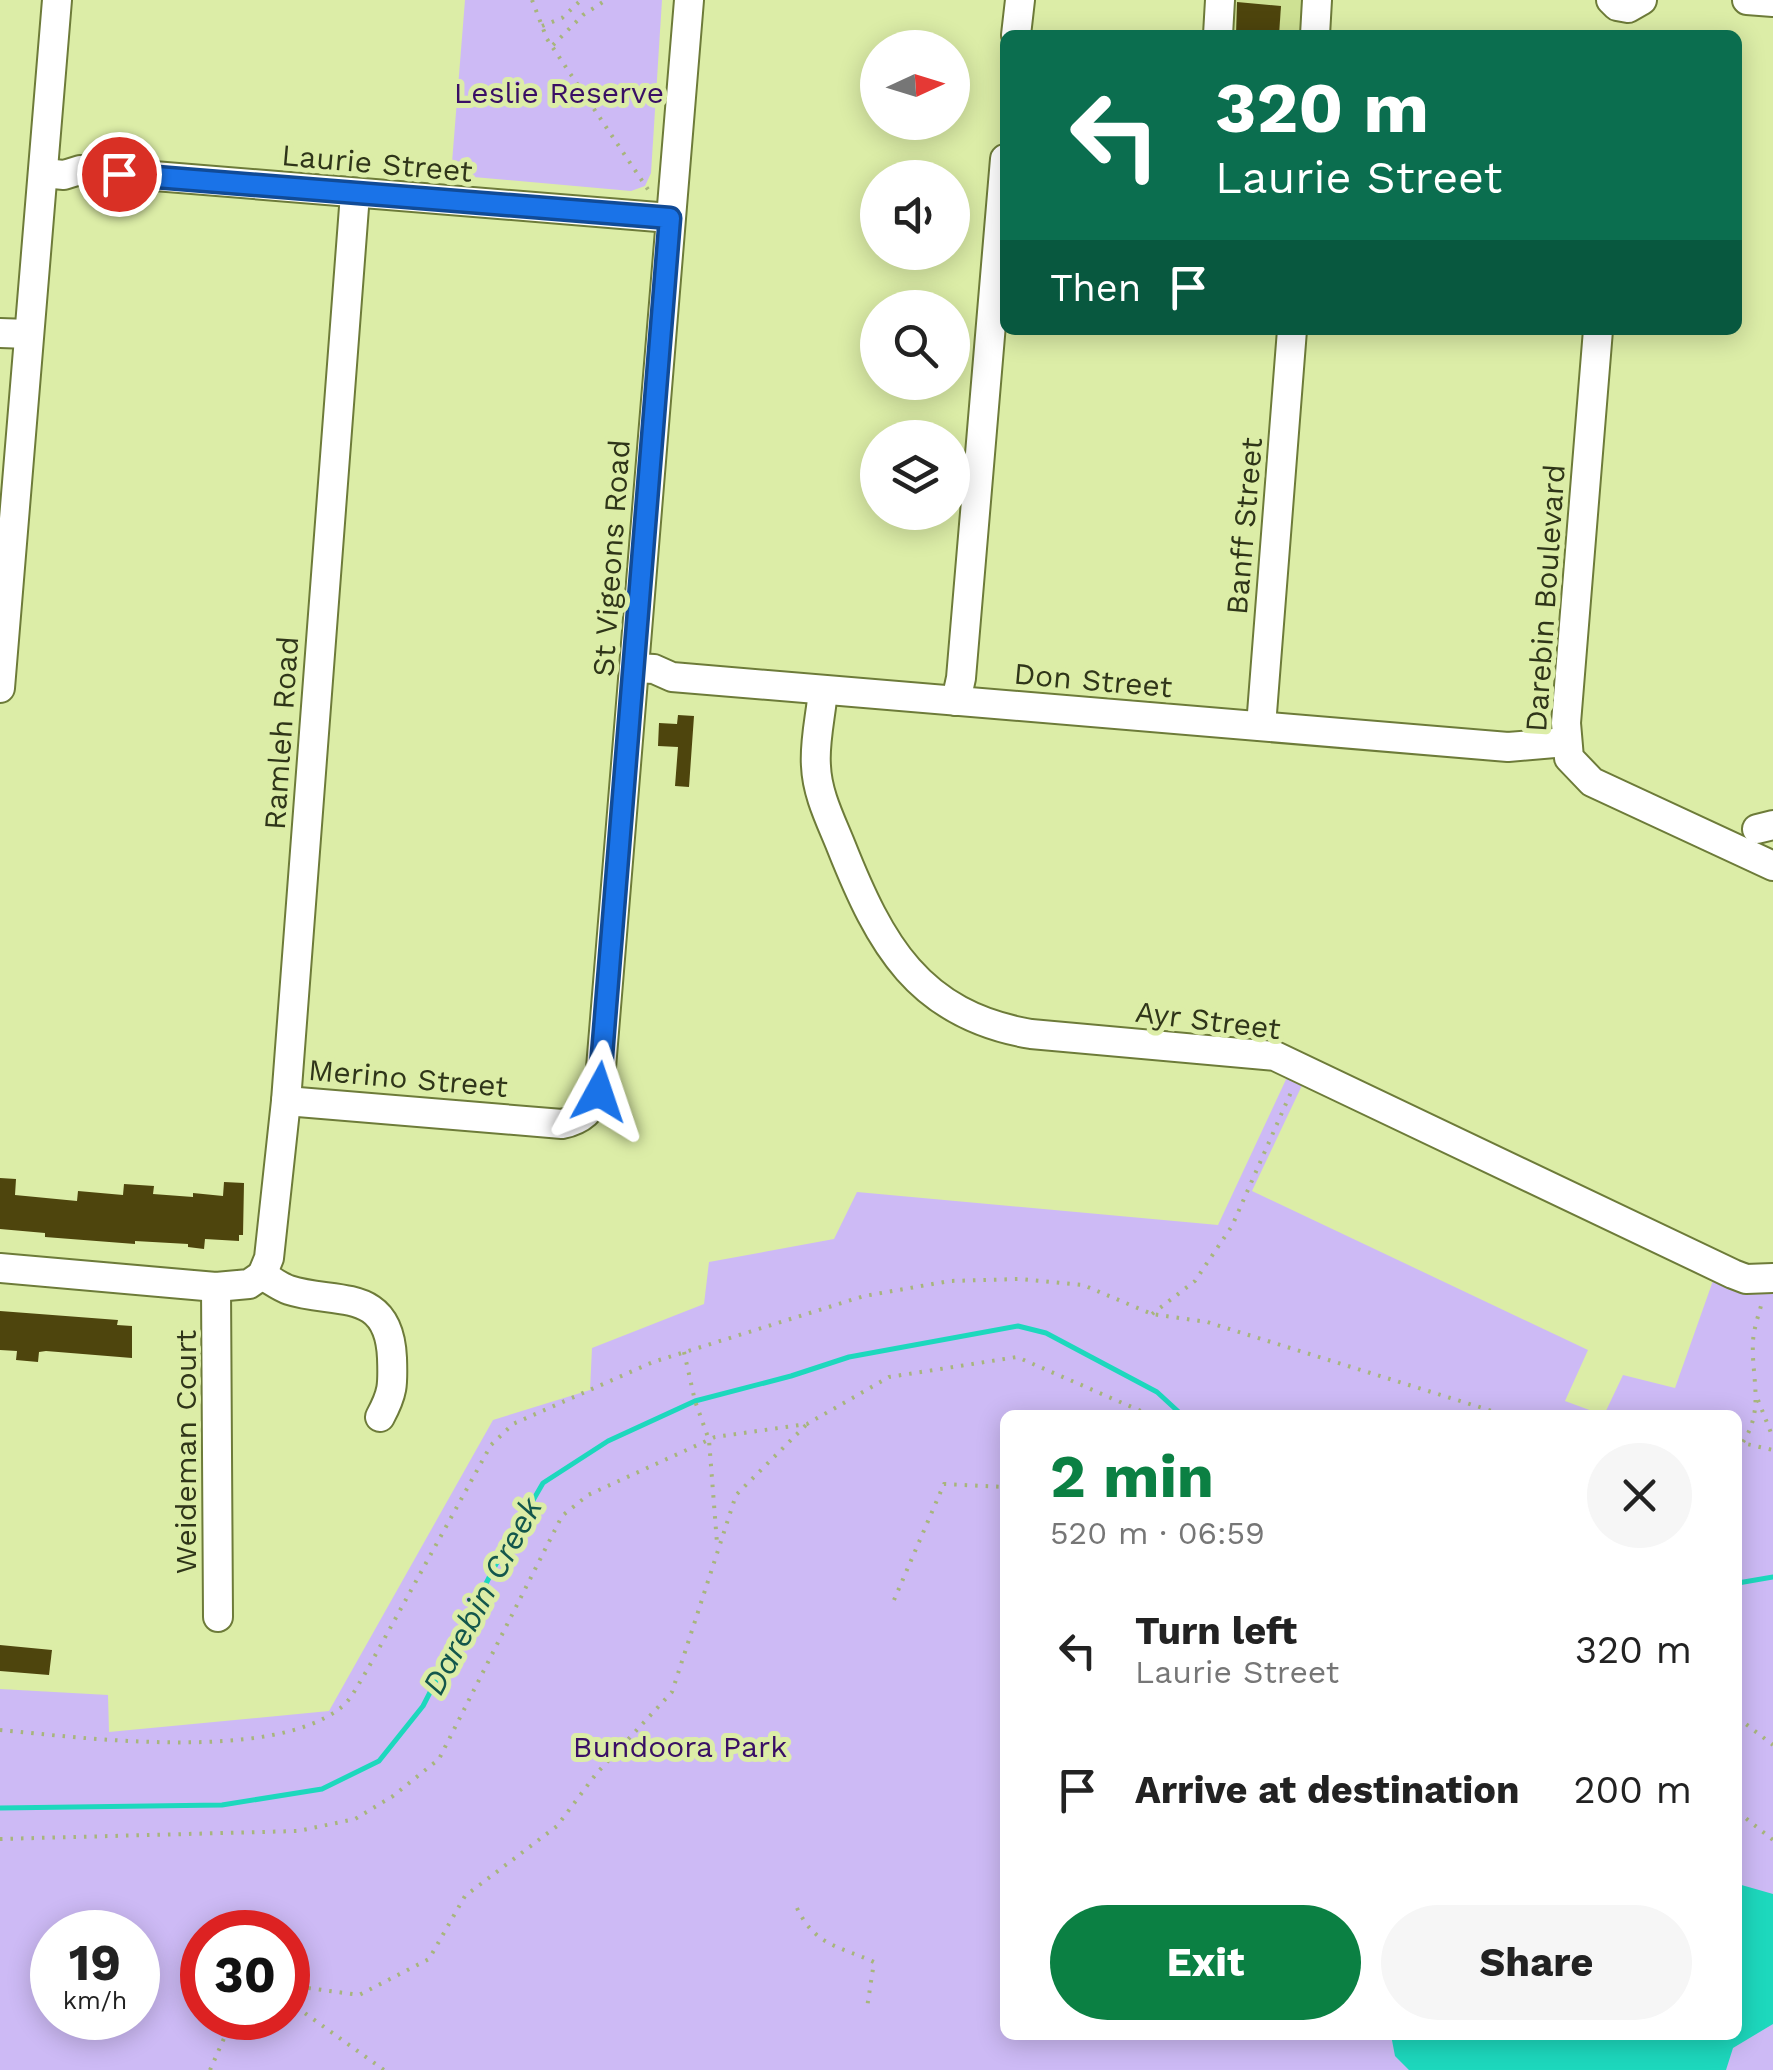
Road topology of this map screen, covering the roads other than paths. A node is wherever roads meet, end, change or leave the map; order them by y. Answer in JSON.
{"nodes":[{"id":1,"x":57,"y":0,"type":"edge"},
{"id":2,"x":690,"y":0,"type":"edge"},
{"id":3,"x":1220,"y":0,"type":"edge"},
{"id":4,"x":1317,"y":0,"type":"edge"},
{"id":5,"x":1747,"y":0,"type":"edge"},
{"id":6,"x":1773,"y":2,"type":"edge"},
{"id":7,"x":1631,"y":7,"type":"edge"},
{"id":8,"x":1218,"y":30,"type":"edge"},
{"id":9,"x":1315,"y":30,"type":"edge"},
{"id":10,"x":1620,"y":30,"type":"edge"},
{"id":11,"x":44,"y":167,"type":"junction"},
{"id":12,"x":355,"y":194,"type":"junction"},
{"id":13,"x":662,"y":208,"type":"junction"},
{"id":14,"x":1000,"y":219,"type":"edge"},
{"id":15,"x":0,"y":333,"type":"edge"},
{"id":16,"x":1292,"y":335,"type":"edge"},
{"id":17,"x":1598,"y":335,"type":"edge"},
{"id":18,"x":19,"y":342,"type":"edge"},
{"id":19,"x":635,"y":674,"type":"junction"},
{"id":20,"x":0,"y":688,"type":"edge"},
{"id":21,"x":823,"y":690,"type":"junction"},
{"id":22,"x":956,"y":701,"type":"junction"},
{"id":23,"x":1261,"y":726,"type":"junction"},
{"id":24,"x":1569,"y":752,"type":"junction"},
{"id":25,"x":1773,"y":866,"type":"edge"},
{"id":26,"x":286,"y":1101,"type":"junction"},
{"id":27,"x":583,"y":1116,"type":"joint"},
{"id":28,"x":0,"y":1268,"type":"edge"},
{"id":29,"x":262,"y":1275,"type":"junction"},
{"id":30,"x":1771,"y":1279,"type":"edge"},
{"id":31,"x":216,"y":1287,"type":"junction"},
{"id":32,"x":380,"y":1417,"type":"dead end"},
{"id":33,"x":218,"y":1616,"type":"dead end"}],
"edges":[{"from":1,"to":11,"type":"street"},
{"from":2,"to":13,"type":"street","name":"St Vigeons Road"},
{"from":3,"to":8,"type":"street"},
{"from":4,"to":9,"type":"street"},
{"from":5,"to":6,"type":"street"},
{"from":7,"to":10,"type":"street"},
{"from":11,"to":12,"type":"street","name":"Laurie Street"},
{"from":11,"to":18,"type":"street"},
{"from":12,"to":13,"type":"street","name":"Laurie Street"},
{"from":12,"to":26,"type":"street","name":"Ramleh Road"},
{"from":13,"to":19,"type":"street","name":"St Vigeons Road"},
{"from":14,"to":22,"type":"street"},
{"from":15,"to":18,"type":"street"},
{"from":16,"to":23,"type":"street","name":"Banff Street"},
{"from":17,"to":24,"type":"street","name":"Darebin Boulevard"},
{"from":18,"to":20,"type":"street"},
{"from":19,"to":21,"type":"street","name":"Don Street"},
{"from":19,"to":27,"type":"street","name":"St Vigeons Road"},
{"from":21,"to":22,"type":"street","name":"Don Street"},
{"from":21,"to":30,"type":"street","name":"Ayr Street"},
{"from":22,"to":23,"type":"street","name":"Don Street"},
{"from":23,"to":24,"type":"street","name":"Don Street"},
{"from":24,"to":25,"type":"street","name":"Darebin Boulevard"},
{"from":26,"to":27,"type":"street","name":"Merino Street"},
{"from":26,"to":29,"type":"street","name":"Ramleh Road"},
{"from":28,"to":31,"type":"street"},
{"from":29,"to":31,"type":"street"},
{"from":29,"to":32,"type":"street"},
{"from":31,"to":33,"type":"street","name":"Weideman Court"}]}
